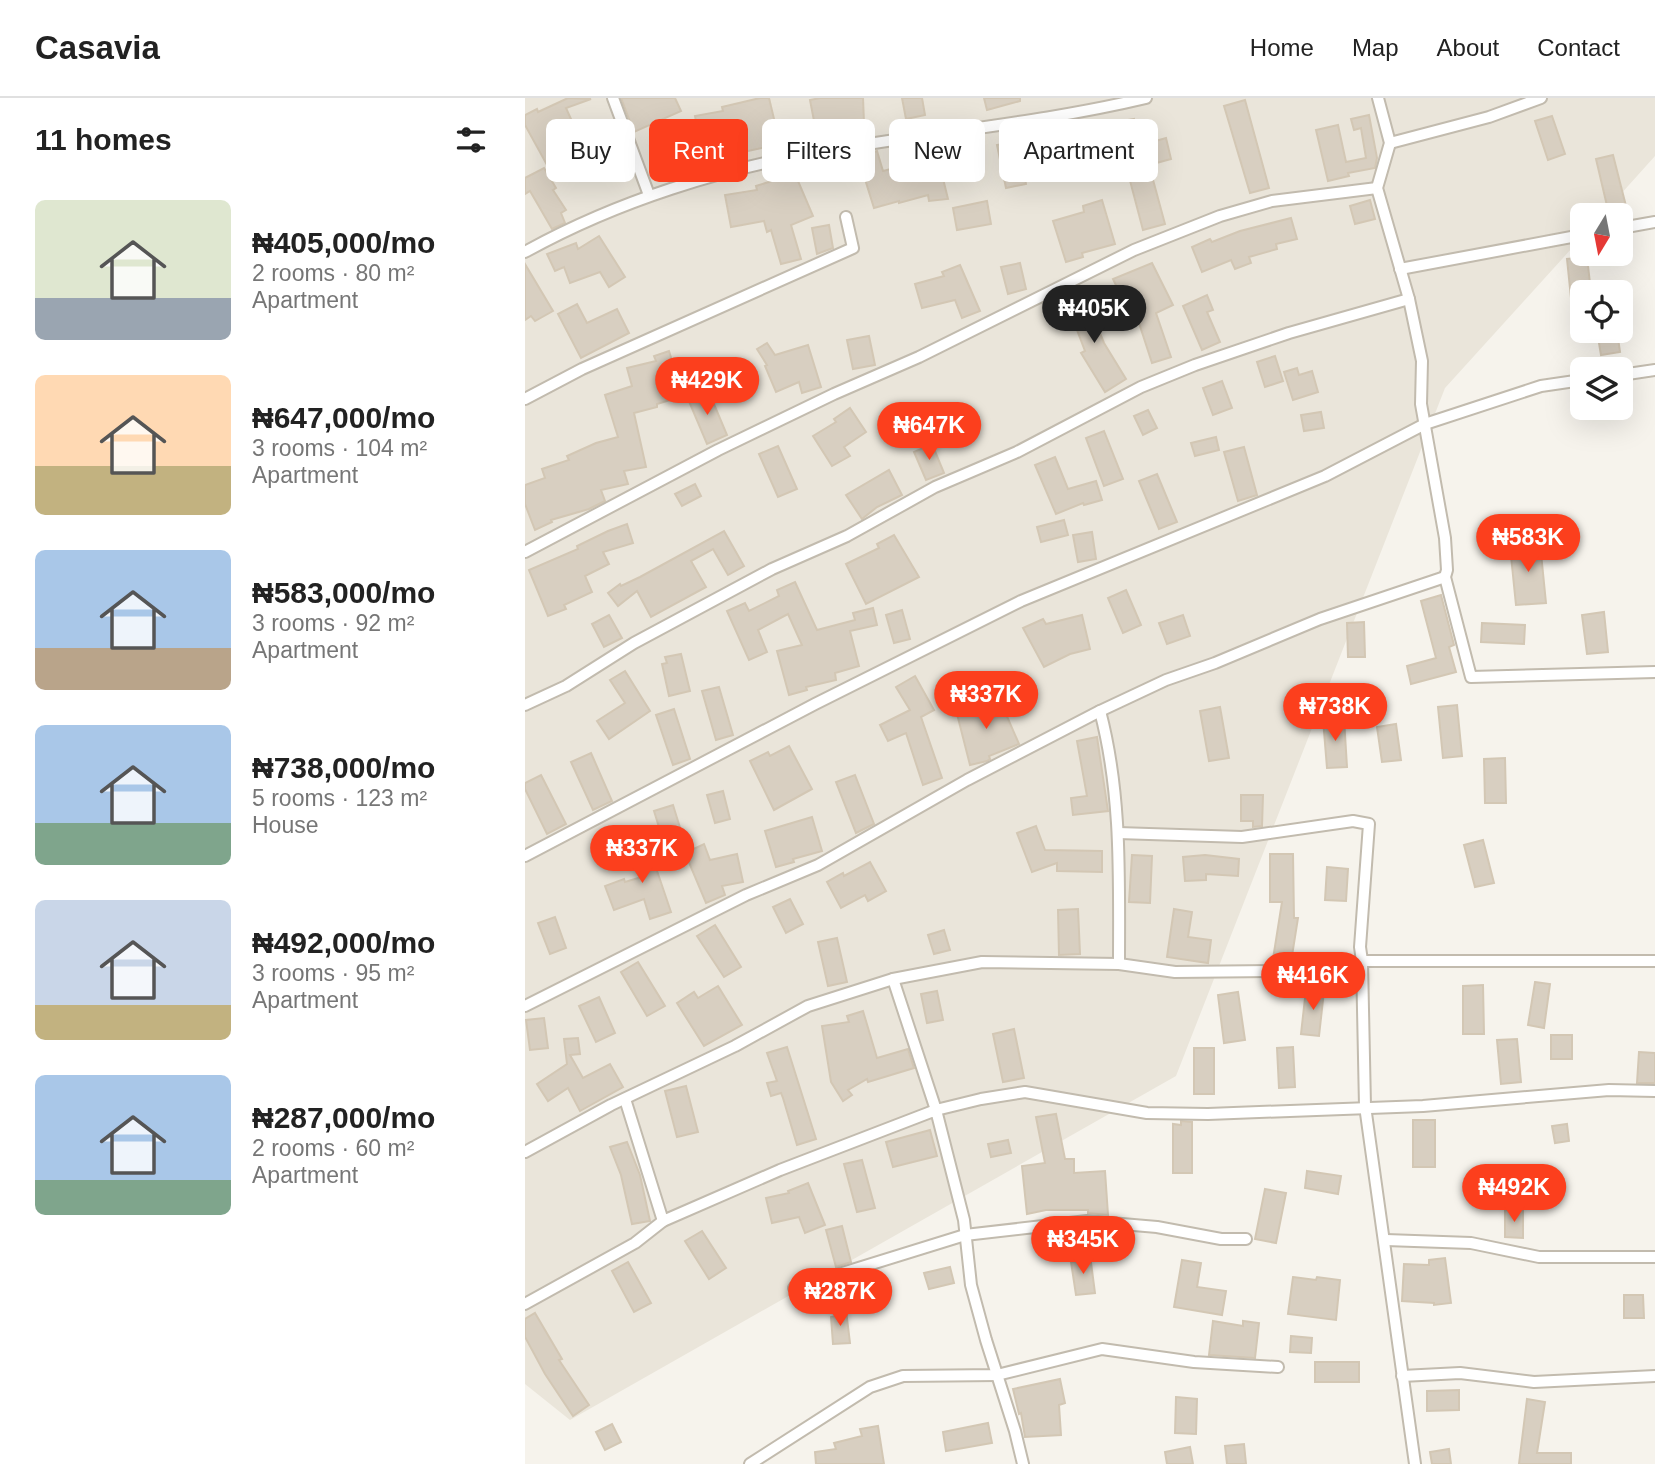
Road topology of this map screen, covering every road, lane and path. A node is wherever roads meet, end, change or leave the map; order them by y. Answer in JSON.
{"nodes":[{"id":1,"x":613,"y":98,"type":"edge"},
{"id":2,"x":1146,"y":98,"type":"edge"},
{"id":3,"x":1378,"y":98,"type":"edge"},
{"id":4,"x":1541,"y":98,"type":"edge"},
{"id":5,"x":1390,"y":143,"type":"junction"},
{"id":6,"x":1377,"y":188,"type":"junction"},
{"id":7,"x":649,"y":195,"type":"junction"},
{"id":8,"x":846,"y":218,"type":"dead end"},
{"id":9,"x":1655,"y":222,"type":"edge"},
{"id":10,"x":1633,"y":226,"type":"edge"},
{"id":11,"x":1570,"y":237,"type":"edge"},
{"id":12,"x":525,"y":252,"type":"edge"},
{"id":13,"x":1400,"y":269,"type":"junction"},
{"id":14,"x":1409,"y":299,"type":"junction"},
{"id":15,"x":1655,"y":370,"type":"edge"},
{"id":16,"x":1633,"y":373,"type":"edge"},
{"id":17,"x":1570,"y":382,"type":"edge"},
{"id":18,"x":525,"y":399,"type":"edge"},
{"id":19,"x":1425,"y":424,"type":"junction"},
{"id":20,"x":525,"y":552,"type":"edge"},
{"id":21,"x":1445,"y":577,"type":"junction"},
{"id":22,"x":1655,"y":672,"type":"edge"},
{"id":23,"x":525,"y":705,"type":"edge"},
{"id":24,"x":1100,"y":711,"type":"junction"},
{"id":25,"x":1118,"y":833,"type":"junction"},
{"id":26,"x":525,"y":856,"type":"edge"},
{"id":27,"x":1362,"y":961,"type":"junction"},
{"id":28,"x":1655,"y":961,"type":"edge"},
{"id":29,"x":1119,"y":964,"type":"junction"},
{"id":30,"x":893,"y":979,"type":"junction"},
{"id":31,"x":525,"y":1006,"type":"edge"},
{"id":32,"x":1655,"y":1091,"type":"edge"},
{"id":33,"x":625,"y":1099,"type":"junction"},
{"id":34,"x":1365,"y":1106,"type":"junction"},
{"id":35,"x":936,"y":1110,"type":"junction"},
{"id":36,"x":525,"y":1152,"type":"edge"},
{"id":37,"x":663,"y":1221,"type":"junction"},
{"id":38,"x":965,"y":1235,"type":"junction"},
{"id":39,"x":1246,"y":1239,"type":"dead end"},
{"id":40,"x":1386,"y":1240,"type":"junction"},
{"id":41,"x":1655,"y":1257,"type":"edge"},
{"id":42,"x":794,"y":1288,"type":"dead end"},
{"id":43,"x":525,"y":1304,"type":"edge"},
{"id":44,"x":1278,"y":1367,"type":"dead end"},
{"id":45,"x":997,"y":1375,"type":"junction"},
{"id":46,"x":1402,"y":1376,"type":"junction"},
{"id":47,"x":1655,"y":1376,"type":"edge"},
{"id":48,"x":750,"y":1464,"type":"edge"},
{"id":49,"x":1023,"y":1464,"type":"edge"},
{"id":50,"x":1415,"y":1464,"type":"edge"}],
"edges":[{"from":1,"to":7,"type":"street"},
{"from":2,"to":7,"type":"street"},
{"from":3,"to":5,"type":"street"},
{"from":4,"to":5,"type":"street"},
{"from":5,"to":6,"type":"street"},
{"from":6,"to":13,"type":"street"},
{"from":6,"to":20,"type":"street"},
{"from":7,"to":12,"type":"street"},
{"from":8,"to":18,"type":"street"},
{"from":9,"to":10,"type":"street"},
{"from":11,"to":13,"type":"street"},
{"from":13,"to":14,"type":"street"},
{"from":14,"to":19,"type":"street"},
{"from":14,"to":23,"type":"street"},
{"from":15,"to":16,"type":"street"},
{"from":17,"to":19,"type":"street"},
{"from":19,"to":21,"type":"street"},
{"from":19,"to":26,"type":"street"},
{"from":21,"to":22,"type":"street"},
{"from":21,"to":24,"type":"street"},
{"from":24,"to":25,"type":"street"},
{"from":24,"to":31,"type":"street"},
{"from":25,"to":27,"type":"street"},
{"from":25,"to":29,"type":"street"},
{"from":27,"to":28,"type":"street"},
{"from":27,"to":29,"type":"street"},
{"from":27,"to":34,"type":"street"},
{"from":29,"to":30,"type":"street"},
{"from":30,"to":33,"type":"street"},
{"from":30,"to":35,"type":"street"},
{"from":32,"to":34,"type":"street"},
{"from":33,"to":36,"type":"street"},
{"from":33,"to":37,"type":"street"},
{"from":34,"to":35,"type":"street"},
{"from":34,"to":40,"type":"street"},
{"from":35,"to":37,"type":"street"},
{"from":35,"to":38,"type":"street"},
{"from":37,"to":43,"type":"street"},
{"from":38,"to":39,"type":"street"},
{"from":38,"to":42,"type":"street"},
{"from":38,"to":45,"type":"street"},
{"from":40,"to":41,"type":"street"},
{"from":40,"to":46,"type":"street"},
{"from":44,"to":45,"type":"street"},
{"from":45,"to":48,"type":"street"},
{"from":45,"to":49,"type":"street"},
{"from":46,"to":47,"type":"street"},
{"from":46,"to":50,"type":"street"}]}
